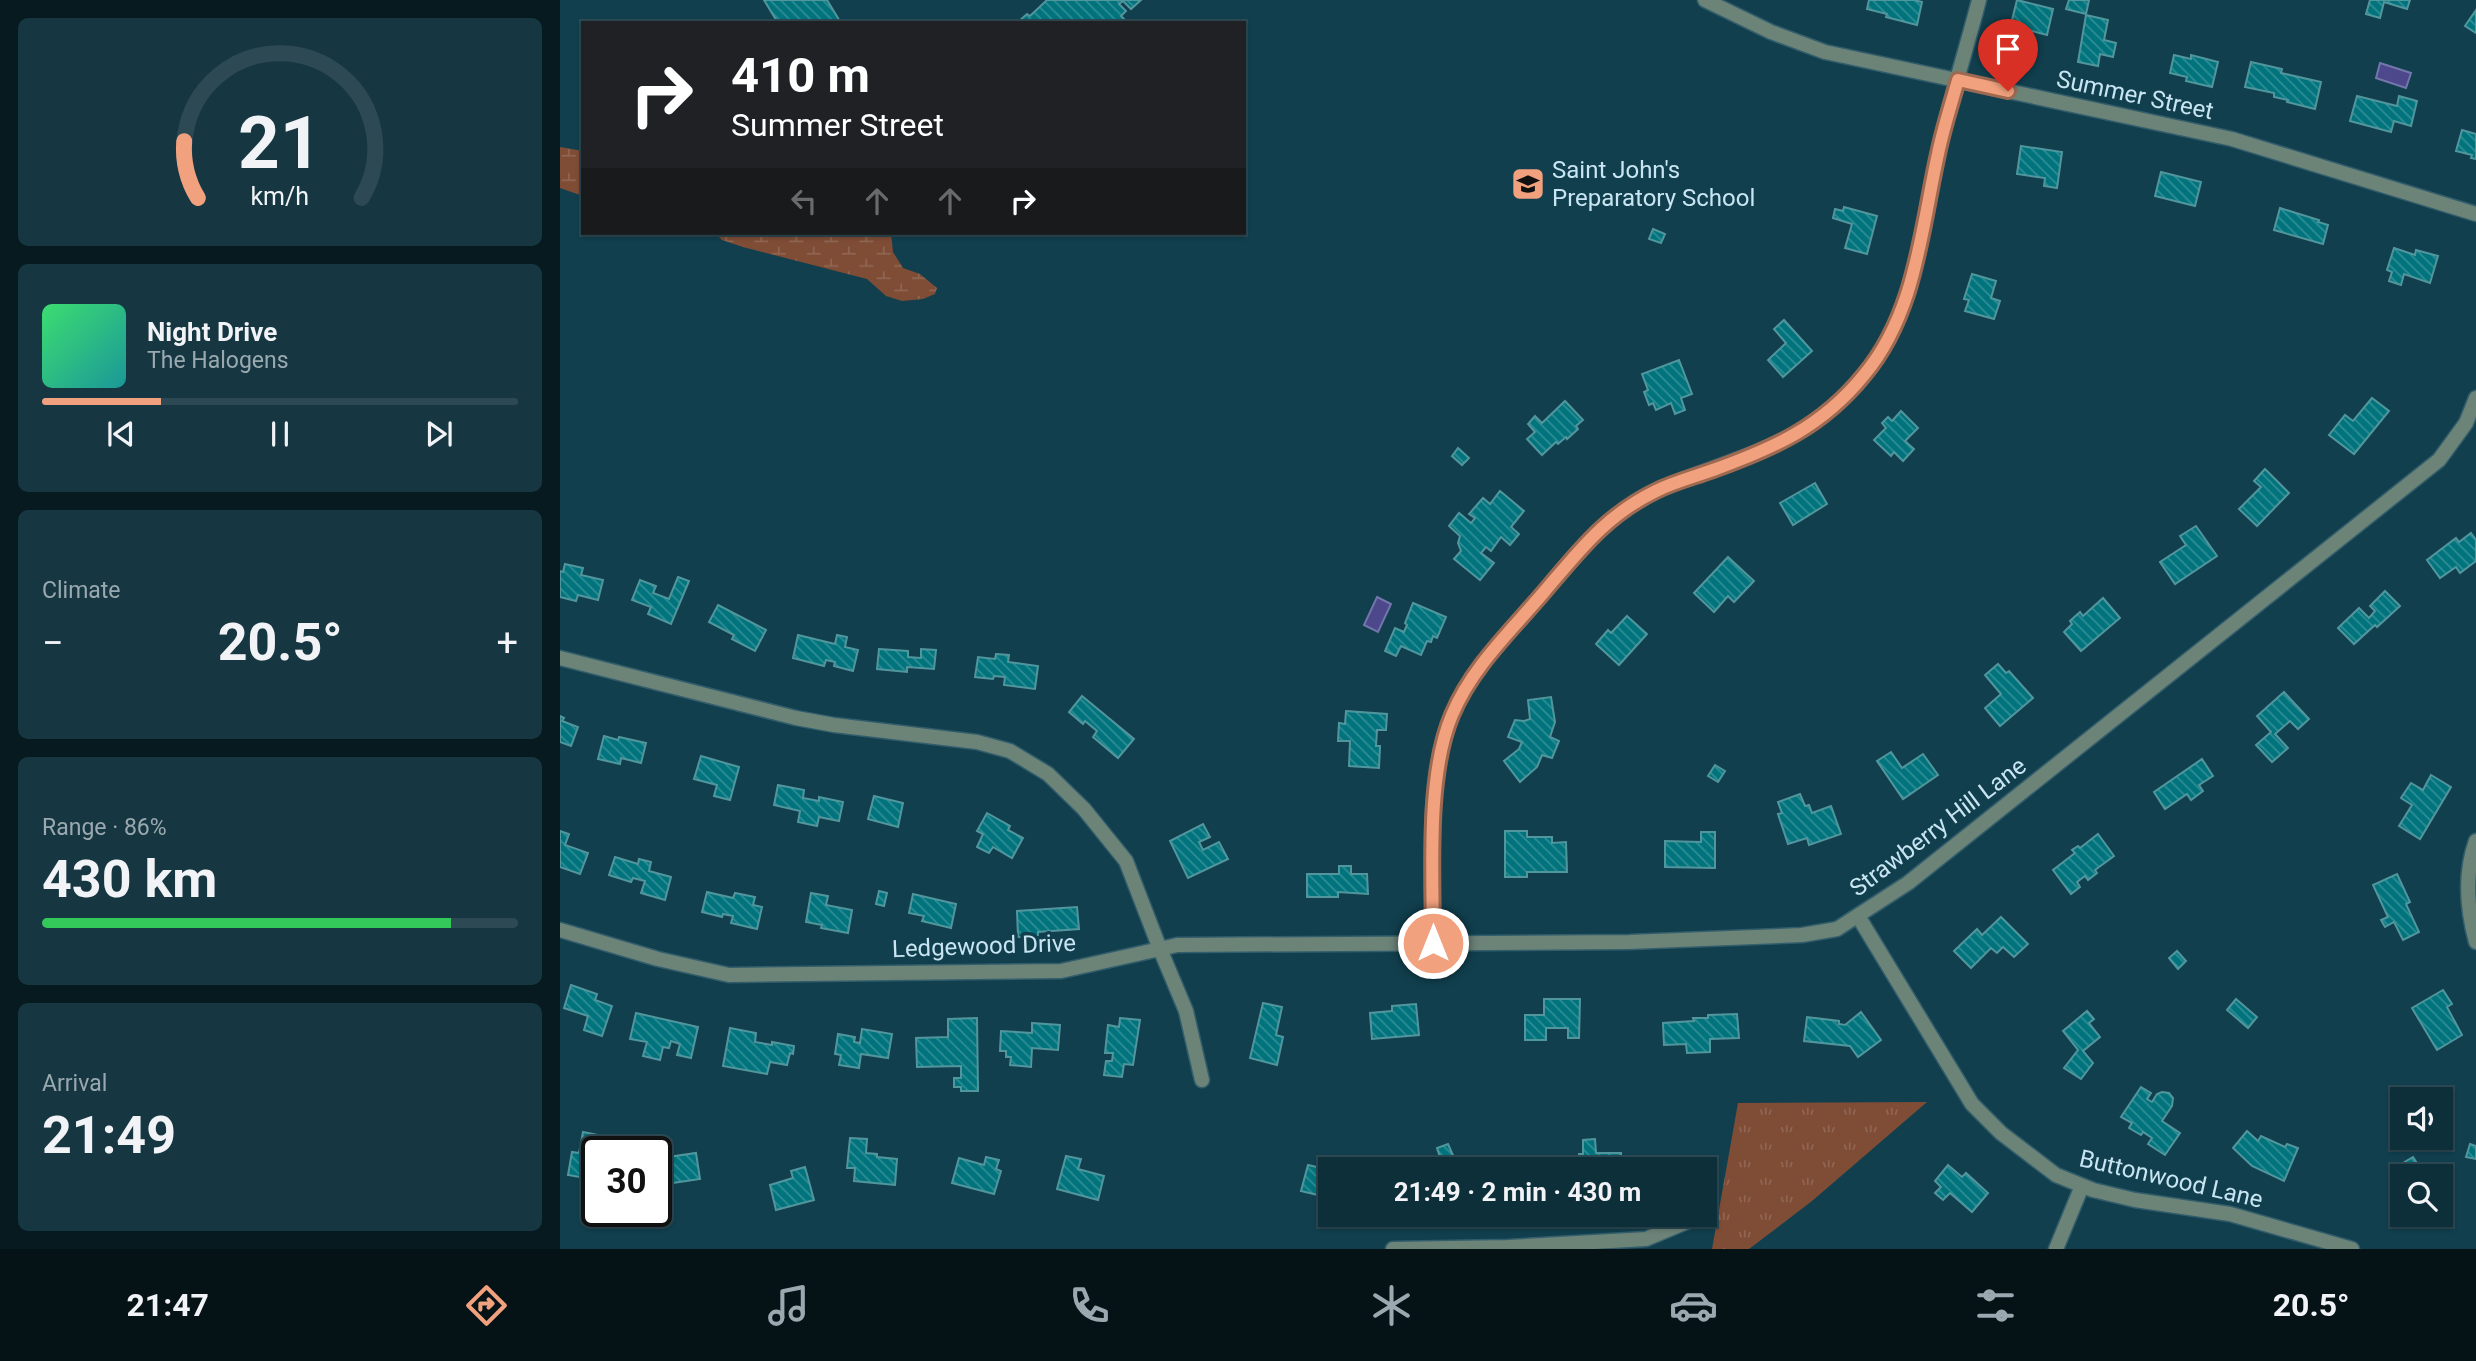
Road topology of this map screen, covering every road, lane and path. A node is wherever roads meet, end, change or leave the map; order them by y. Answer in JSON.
{"nodes":[{"id":1,"x":1704,"y":0,"type":"edge"},
{"id":2,"x":1979,"y":0,"type":"edge"},
{"id":3,"x":1958,"y":80,"type":"junction"},
{"id":4,"x":2476,"y":214,"type":"edge"},
{"id":5,"x":2476,"y":398,"type":"edge"},
{"id":6,"x":560,"y":658,"type":"edge"},
{"id":7,"x":2476,"y":841,"type":"edge"},
{"id":8,"x":1858,"y":916,"type":"junction"},
{"id":9,"x":560,"y":930,"type":"edge"},
{"id":10,"x":1433,"y":943,"type":"junction"},
{"id":11,"x":2476,"y":943,"type":"edge"},
{"id":12,"x":1160,"y":949,"type":"junction"},
{"id":13,"x":1202,"y":1080,"type":"dead end"},
{"id":14,"x":2082,"y":1186,"type":"junction"},
{"id":15,"x":1673,"y":1227,"type":"edge"},
{"id":16,"x":1393,"y":1249,"type":"edge"},
{"id":17,"x":2056,"y":1249,"type":"edge"},
{"id":18,"x":2352,"y":1249,"type":"edge"}],
"edges":[{"from":1,"to":3,"type":"street","name":"Summer Street"},
{"from":2,"to":3,"type":"street"},
{"from":3,"to":4,"type":"street","name":"Summer Street"},
{"from":3,"to":10,"type":"street"},
{"from":5,"to":8,"type":"street","name":"Strawberry Hill Lane"},
{"from":6,"to":12,"type":"street"},
{"from":7,"to":11,"type":"street"},
{"from":8,"to":10,"type":"street","name":"Strawberry Hill Lane"},
{"from":8,"to":14,"type":"street","name":"Buttonwood Lane"},
{"from":9,"to":12,"type":"street","name":"Ledgewood Drive"},
{"from":10,"to":12,"type":"street","name":"Strawberry Hill Lane"},
{"from":12,"to":13,"type":"street"},
{"from":14,"to":17,"type":"street"},
{"from":14,"to":18,"type":"street","name":"Buttonwood Lane"},
{"from":15,"to":16,"type":"street"}]}
